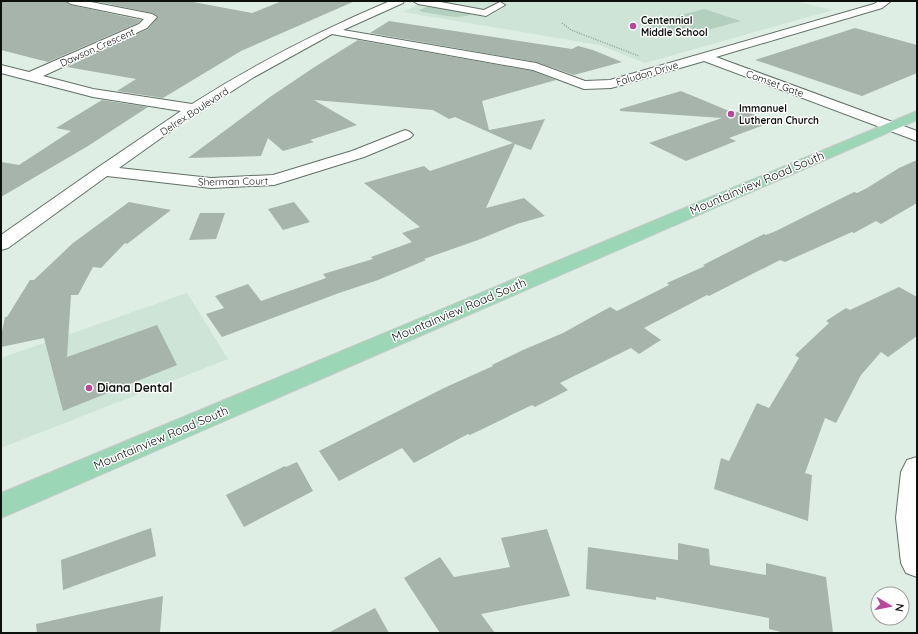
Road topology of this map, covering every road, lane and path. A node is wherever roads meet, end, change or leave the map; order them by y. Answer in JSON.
{"nodes":[{"id":1,"x":71,"y":1,"type":"edge"},
{"id":2,"x":395,"y":1,"type":"edge"},
{"id":3,"x":418,"y":1,"type":"edge"},
{"id":4,"x":886,"y":1,"type":"edge"},
{"id":5,"x":443,"y":3,"type":"edge"},
{"id":6,"x":500,"y":4,"type":"dead end"},
{"id":7,"x":562,"y":23,"type":"dead end"},
{"id":8,"x":332,"y":31,"type":"junction"},
{"id":9,"x":705,"y":57,"type":"junction"},
{"id":10,"x":668,"y":67,"type":"junction"},
{"id":11,"x":1,"y":69,"type":"edge"},
{"id":12,"x":30,"y":77,"type":"junction"},
{"id":13,"x":194,"y":109,"type":"junction"},
{"id":14,"x":917,"y":115,"type":"edge"},
{"id":15,"x":891,"y":126,"type":"junction"},
{"id":16,"x":404,"y":135,"type":"dead end"},
{"id":17,"x":917,"y":136,"type":"edge"},
{"id":18,"x":103,"y":171,"type":"junction"},
{"id":19,"x":1,"y":244,"type":"edge"},
{"id":20,"x":917,"y":468,"type":"edge"},
{"id":21,"x":1,"y":506,"type":"edge"},
{"id":22,"x":917,"y":563,"type":"edge"}],
"edges":[{"from":1,"to":12,"type":"street","name":"Dawson Crescent"},
{"from":2,"to":8,"type":"street","name":"Delrex Boulevard"},
{"from":3,"to":5,"type":"street"},
{"from":4,"to":9,"type":"street","name":"Faludon Drive"},
{"from":5,"to":6,"type":"street"},
{"from":7,"to":10,"type":"path"},
{"from":8,"to":10,"type":"street","name":"Faludon Drive"},
{"from":8,"to":13,"type":"street","name":"Delrex Boulevard"},
{"from":9,"to":10,"type":"street","name":"Faludon Drive"},
{"from":9,"to":15,"type":"street","name":"Comset Gate"},
{"from":11,"to":12,"type":"street","name":"Dawson Crescent"},
{"from":12,"to":13,"type":"street","name":"Dawson Crescent"},
{"from":13,"to":18,"type":"street","name":"Delrex Boulevard"},
{"from":14,"to":15,"type":"main road","name":"Mountainview Road South"},
{"from":15,"to":17,"type":"street","name":"Comset Gate"},
{"from":15,"to":21,"type":"main road","name":"Mountainview Road South"},
{"from":16,"to":18,"type":"street","name":"Sherman Court"},
{"from":18,"to":19,"type":"street","name":"Delrex Boulevard"},
{"from":20,"to":22,"type":"street"}]}
